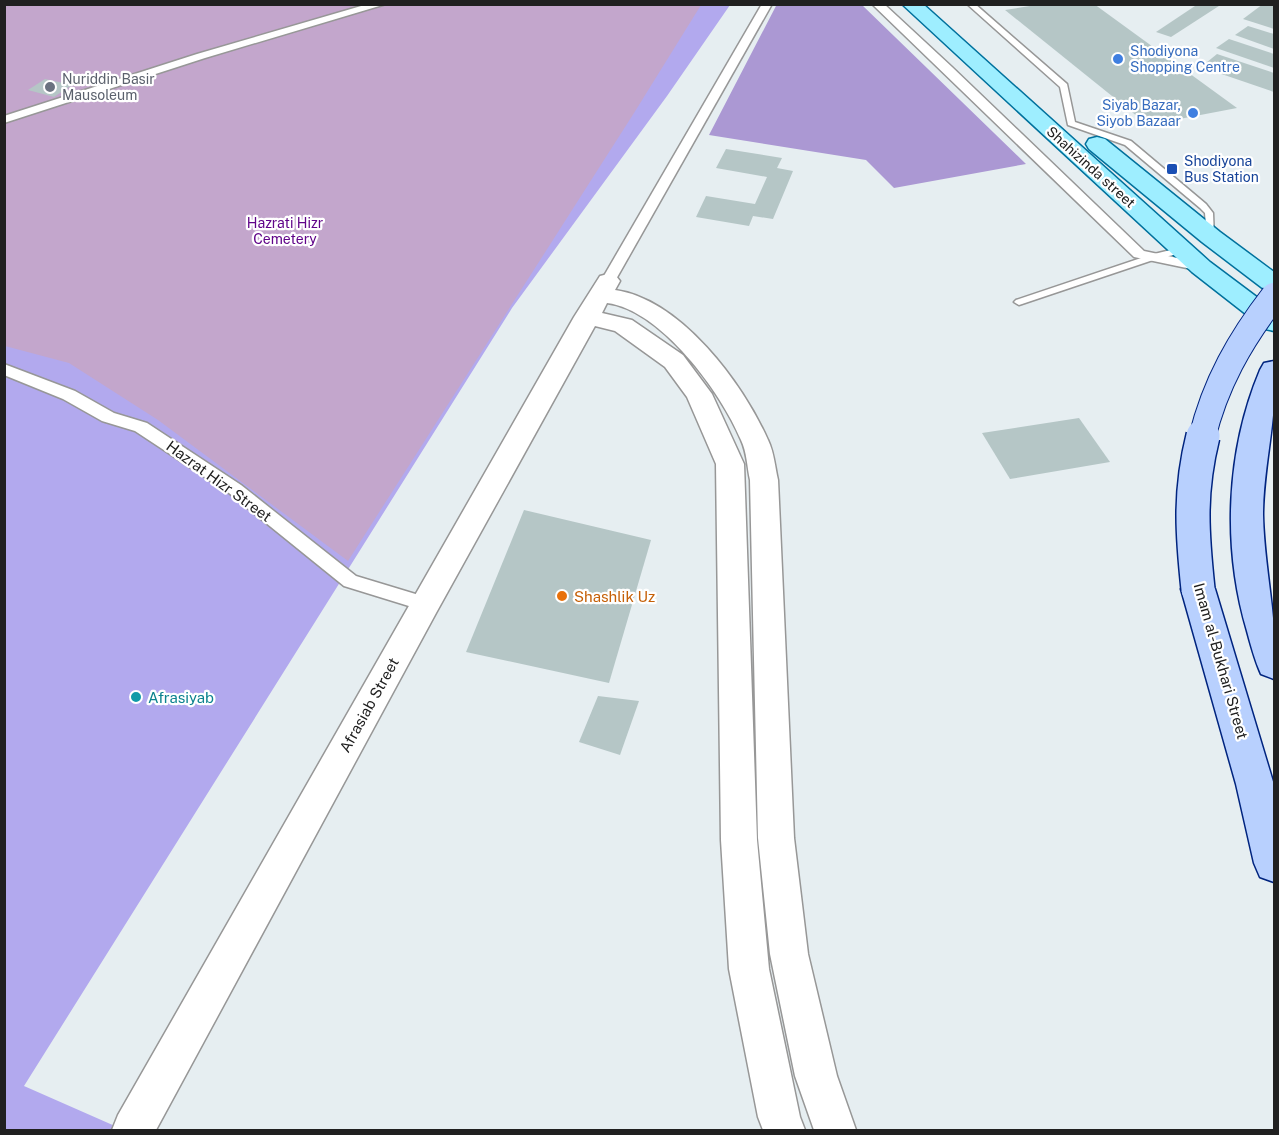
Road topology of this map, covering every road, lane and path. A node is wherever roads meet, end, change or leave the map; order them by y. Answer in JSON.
{"nodes":[{"id":1,"x":381,"y":4,"type":"edge"},
{"id":2,"x":767,"y":4,"type":"edge"},
{"id":3,"x":878,"y":4,"type":"edge"},
{"id":4,"x":911,"y":4,"type":"edge"},
{"id":5,"x":938,"y":4,"type":"edge"},
{"id":6,"x":970,"y":4,"type":"edge"},
{"id":7,"x":4,"y":120,"type":"edge"},
{"id":8,"x":1071,"y":123,"type":"junction"},
{"id":9,"x":1183,"y":250,"type":"junction"},
{"id":10,"x":1153,"y":257,"type":"junction"},
{"id":11,"x":1201,"y":267,"type":"junction"},
{"id":12,"x":1275,"y":284,"type":"edge"},
{"id":13,"x":1275,"y":296,"type":"edge"},
{"id":14,"x":598,"y":298,"type":"junction"},
{"id":15,"x":1019,"y":302,"type":"dead end"},
{"id":16,"x":1275,"y":323,"type":"edge"},
{"id":17,"x":4,"y":369,"type":"edge"},
{"id":18,"x":1275,"y":370,"type":"edge"},
{"id":19,"x":425,"y":604,"type":"junction"},
{"id":20,"x":1275,"y":664,"type":"edge"},
{"id":21,"x":1275,"y":863,"type":"edge"},
{"id":22,"x":133,"y":1131,"type":"edge"},
{"id":23,"x":784,"y":1131,"type":"edge"},
{"id":24,"x":834,"y":1131,"type":"edge"}],
"edges":[{"from":1,"to":7,"type":"street"},
{"from":2,"to":14,"type":"street"},
{"from":3,"to":10,"type":"street"},
{"from":4,"to":9,"type":"main road","name":"Shahizinda street"},
{"from":5,"to":8,"type":"main road","name":"Shahizinda street"},
{"from":6,"to":8,"type":"lane"},
{"from":8,"to":12,"type":"main road","name":"Shahizinda street"},
{"from":9,"to":10,"type":"lane"},
{"from":9,"to":11,"type":"main road","name":"Shahizinda street"},
{"from":10,"to":11,"type":"street"},
{"from":10,"to":15,"type":"lane"},
{"from":11,"to":16,"type":"main road","name":"Shahizinda street"},
{"from":13,"to":21,"type":"main road","name":"Imam al-Bukhari Street","bridge":true},
{"from":14,"to":19,"type":"street","name":"Afrasiab Street"},
{"from":14,"to":23,"type":"street"},
{"from":14,"to":24,"type":"street"},
{"from":17,"to":19,"type":"street","name":"Hazrat Hizr Street"},
{"from":18,"to":20,"type":"main road"},
{"from":19,"to":22,"type":"street","name":"Afrasiab Street"}]}
